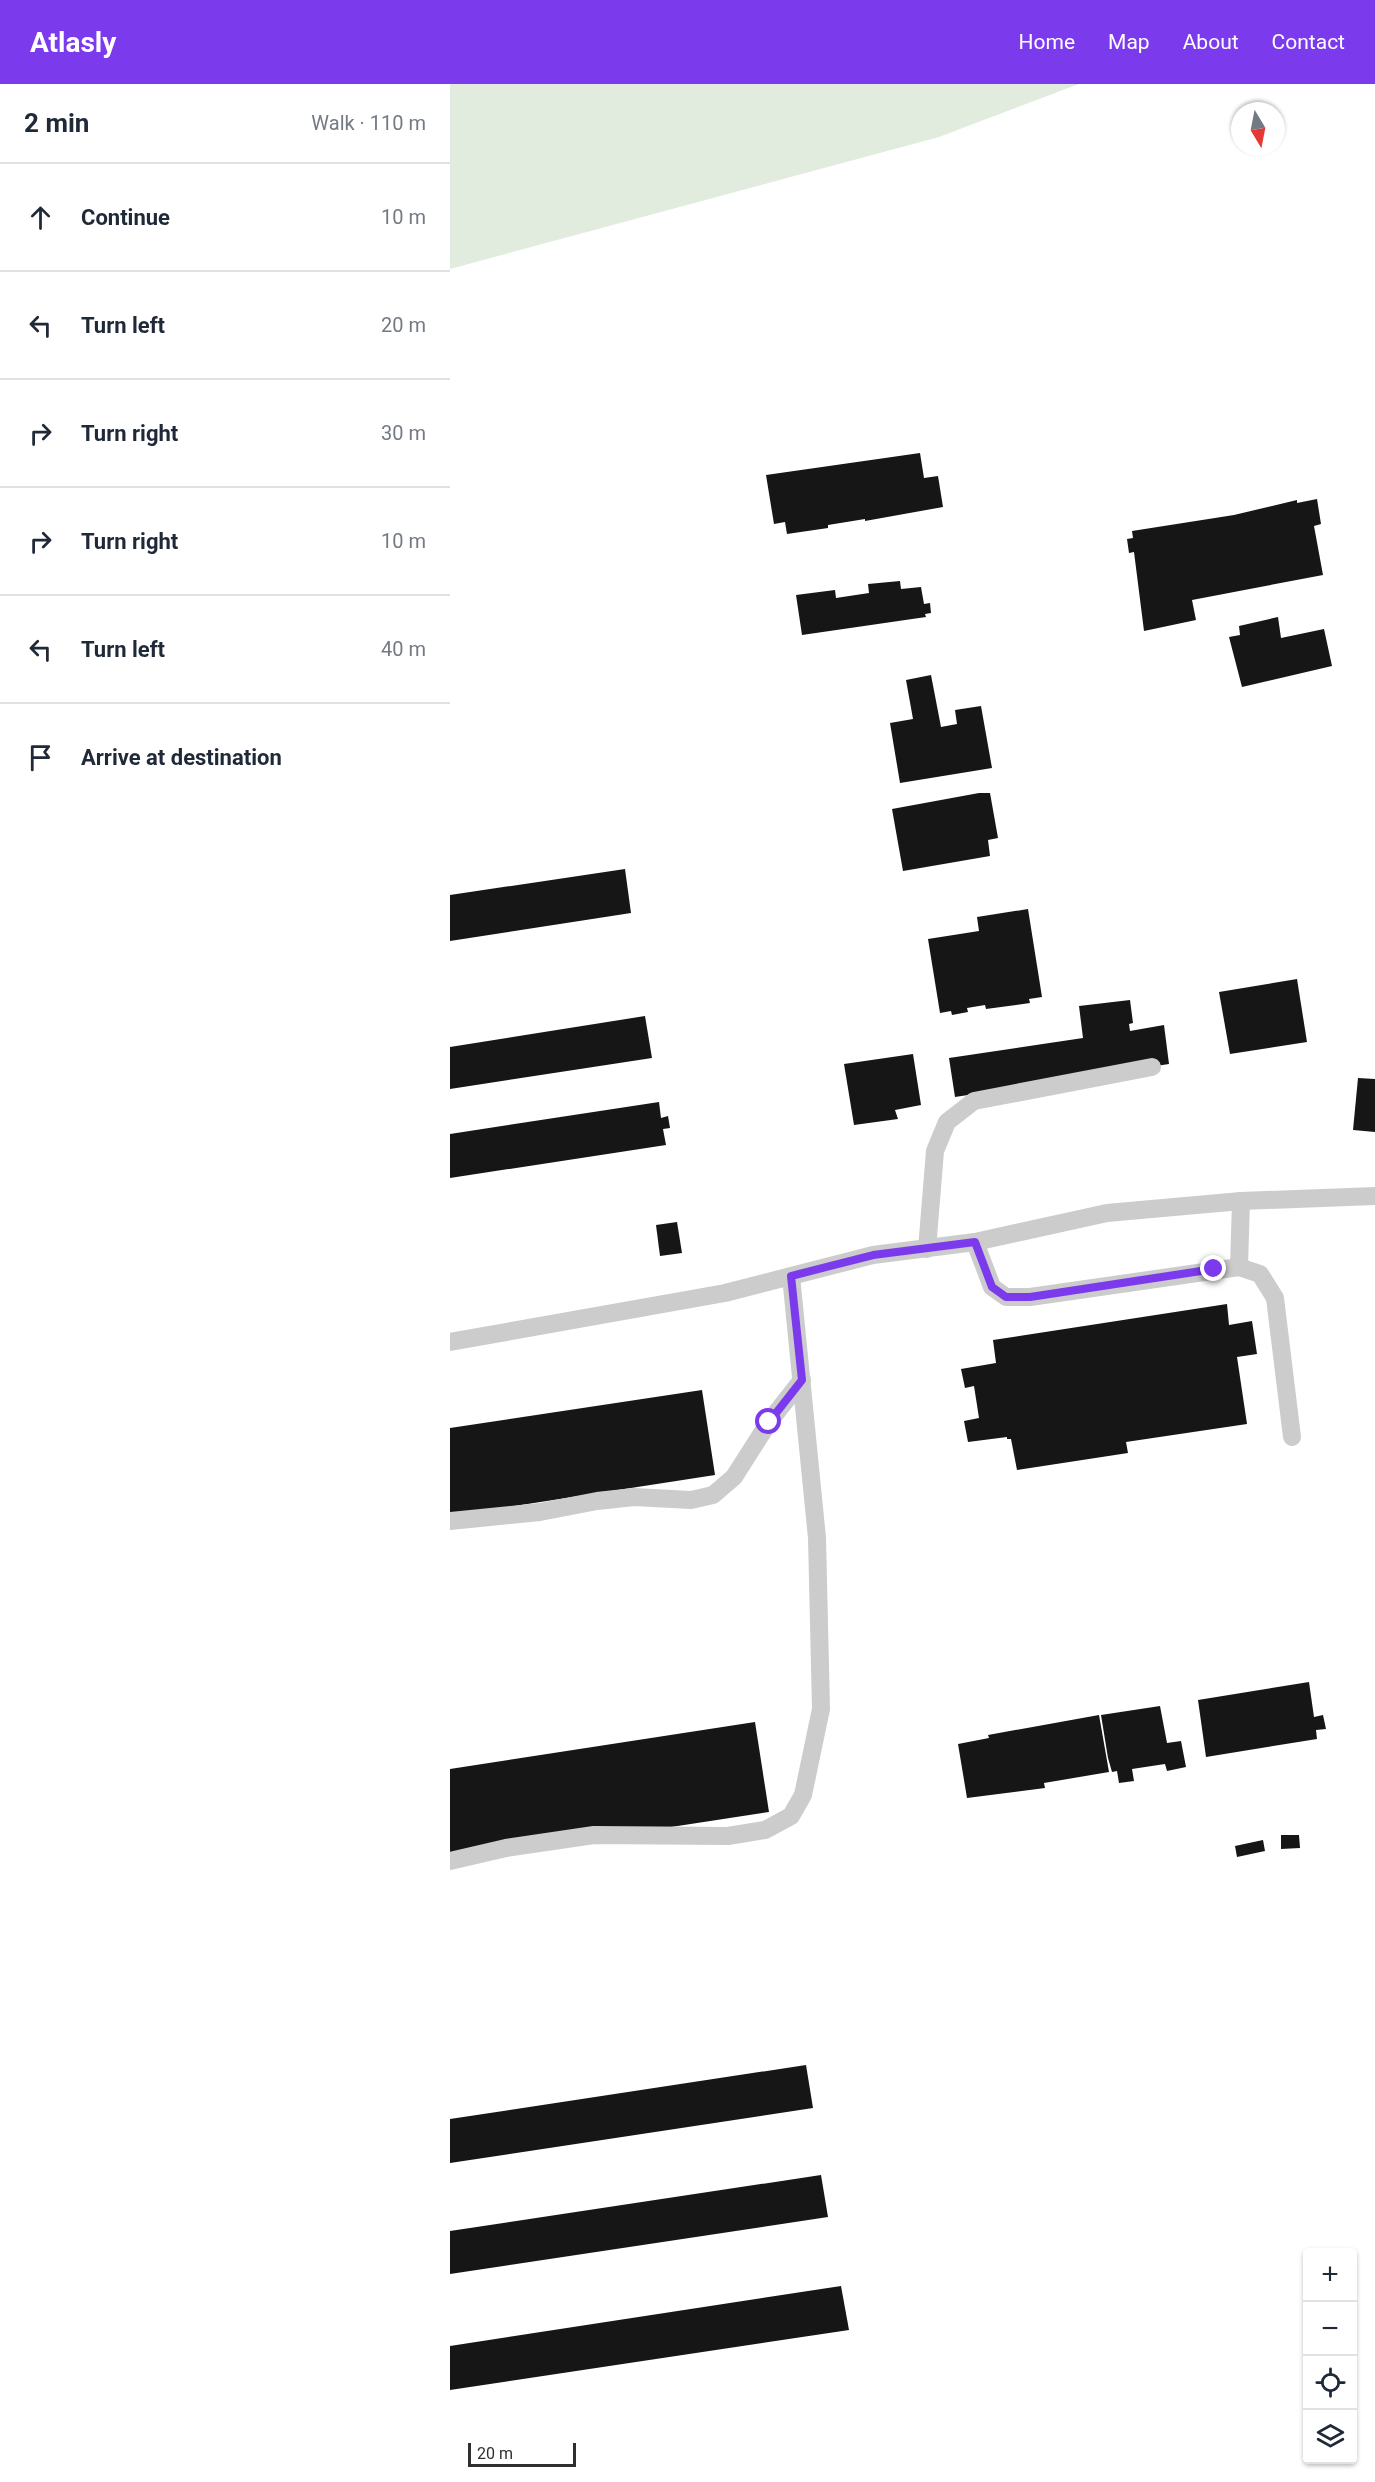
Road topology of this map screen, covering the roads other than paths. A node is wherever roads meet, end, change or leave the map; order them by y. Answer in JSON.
{"nodes":[{"id":1,"x":1152,"y":1067,"type":"dead end"},
{"id":2,"x":1375,"y":1196,"type":"edge"},
{"id":3,"x":1241,"y":1201,"type":"junction"},
{"id":4,"x":975,"y":1242,"type":"junction"},
{"id":5,"x":927,"y":1249,"type":"junction"},
{"id":6,"x":1239,"y":1267,"type":"junction"},
{"id":7,"x":791,"y":1276,"type":"junction"},
{"id":8,"x":450,"y":1342,"type":"edge"},
{"id":9,"x":802,"y":1380,"type":"junction"},
{"id":10,"x":1292,"y":1437,"type":"dead end"},
{"id":11,"x":450,"y":1521,"type":"edge"},
{"id":12,"x":450,"y":1861,"type":"edge"}],
"edges":[{"from":1,"to":5,"type":"lane"},
{"from":2,"to":3,"type":"lane"},
{"from":3,"to":4,"type":"lane"},
{"from":3,"to":6,"type":"lane"},
{"from":4,"to":5,"type":"lane"},
{"from":4,"to":6,"type":"lane"},
{"from":5,"to":7,"type":"lane"},
{"from":6,"to":10,"type":"lane"},
{"from":7,"to":8,"type":"lane"},
{"from":7,"to":9,"type":"lane"},
{"from":9,"to":11,"type":"lane"},
{"from":9,"to":12,"type":"lane"}]}
